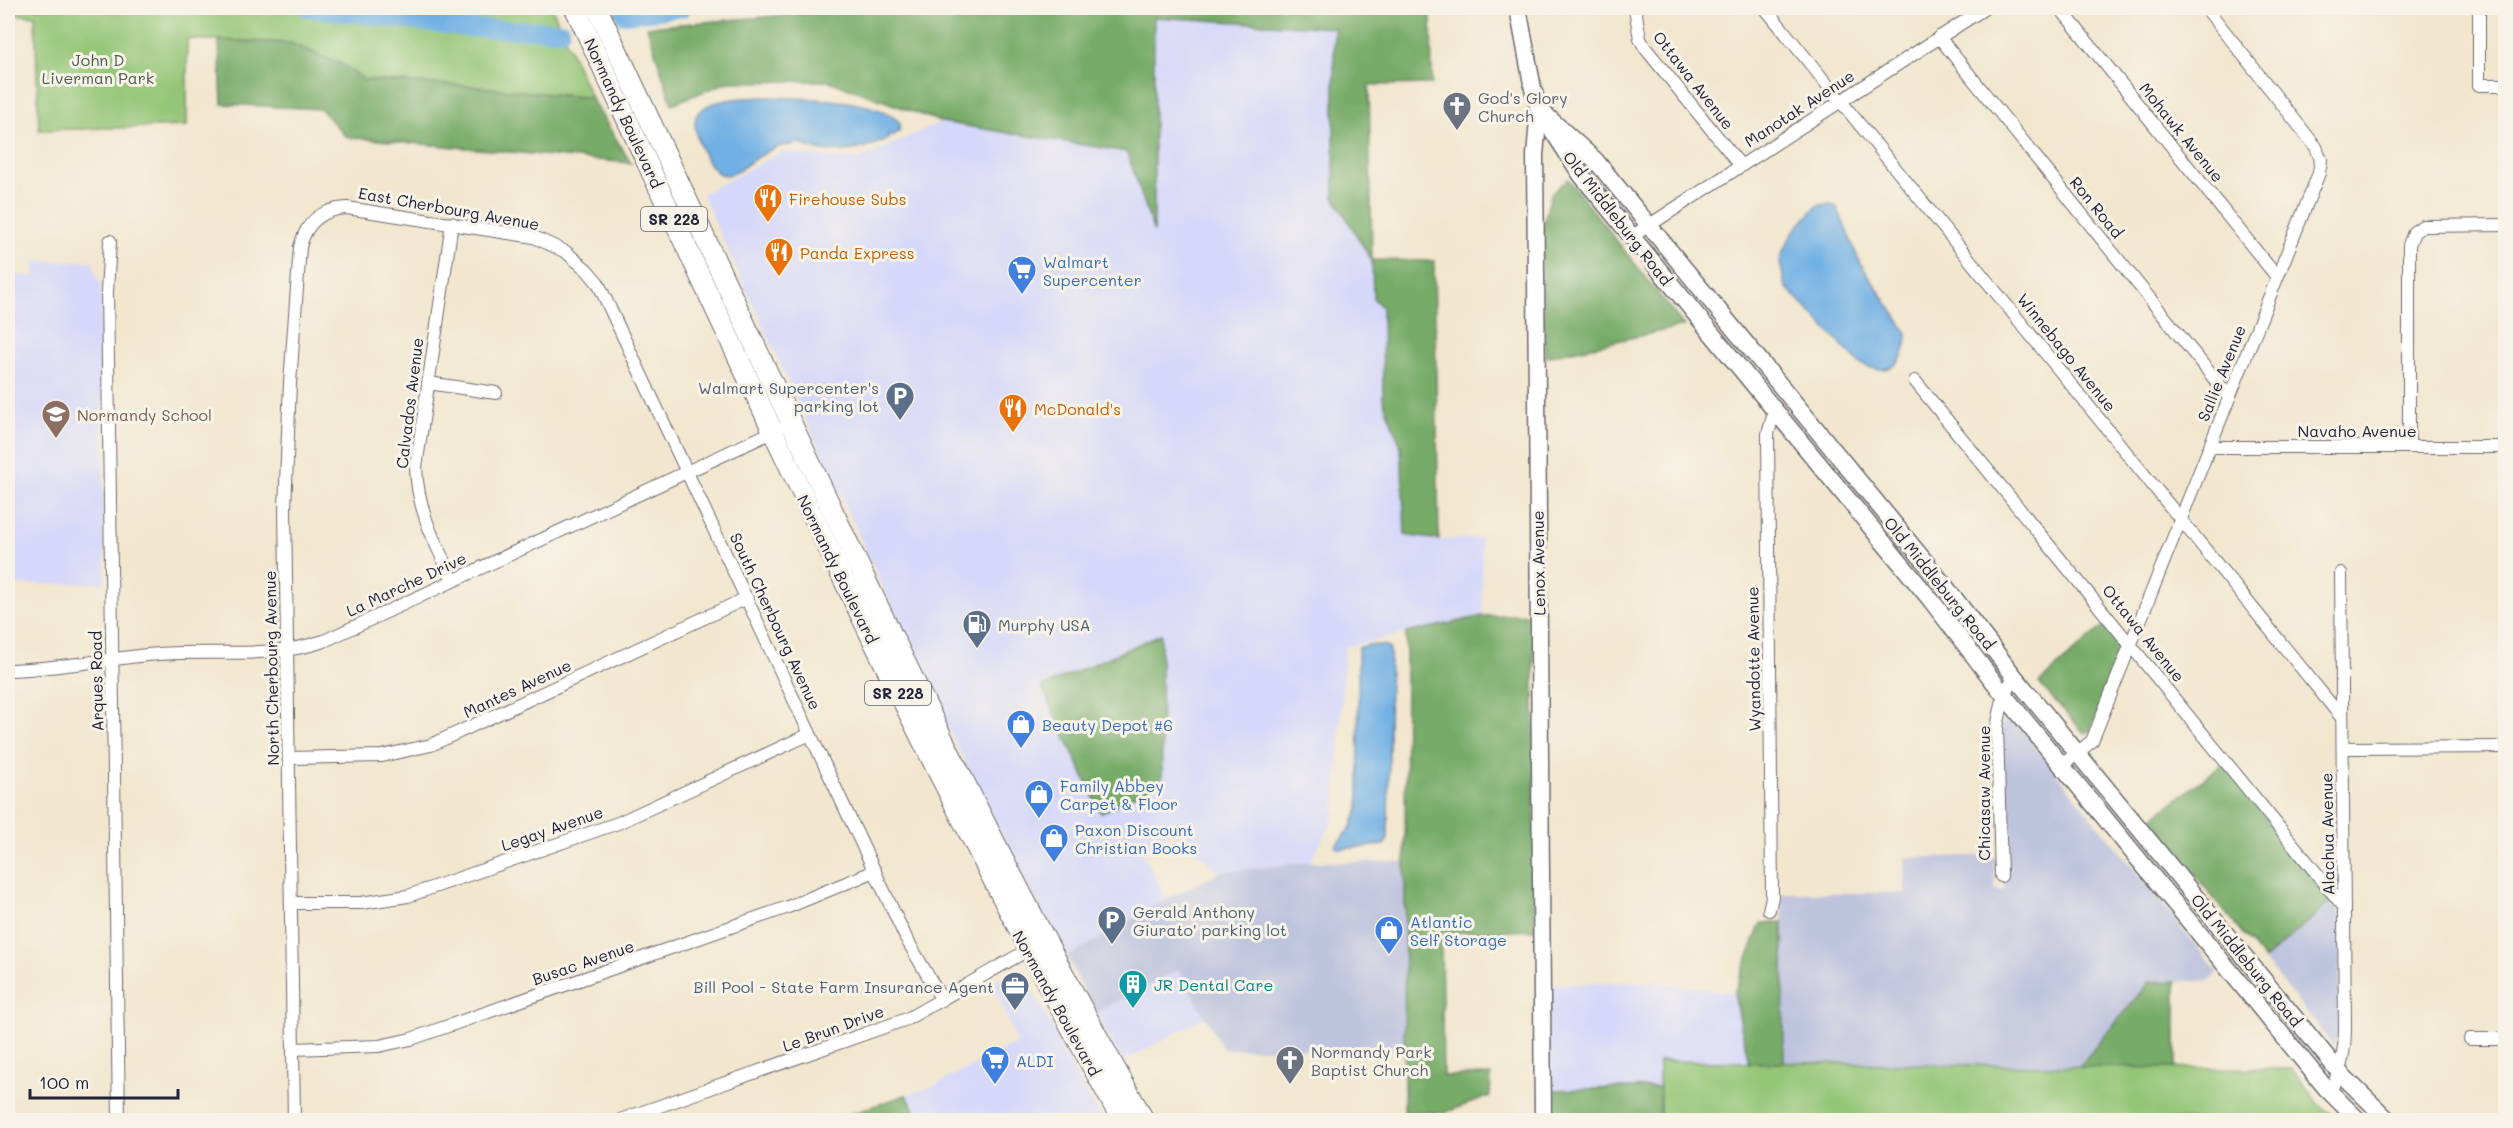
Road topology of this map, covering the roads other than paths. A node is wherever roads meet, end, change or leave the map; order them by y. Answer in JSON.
{"nodes":[{"id":1,"x":575,"y":8,"type":"edge"},
{"id":2,"x":597,"y":8,"type":"edge"},
{"id":3,"x":1518,"y":8,"type":"edge"},
{"id":4,"x":1635,"y":8,"type":"edge"},
{"id":5,"x":1766,"y":8,"type":"edge"},
{"id":6,"x":1985,"y":8,"type":"edge"},
{"id":7,"x":2060,"y":8,"type":"edge"},
{"id":8,"x":2206,"y":8,"type":"edge"},
{"id":9,"x":2479,"y":8,"type":"edge"},
{"id":10,"x":1939,"y":37,"type":"junction"},
{"id":11,"x":2505,"y":85,"type":"edge"},
{"id":12,"x":1840,"y":101,"type":"junction"},
{"id":13,"x":1539,"y":109,"type":"junction"},
{"id":14,"x":1741,"y":166,"type":"junction"},
{"id":15,"x":314,"y":220,"type":"joint"},
{"id":16,"x":452,"y":223,"type":"junction"},
{"id":17,"x":1648,"y":225,"type":"junction"},
{"id":18,"x":2505,"y":225,"type":"edge"},
{"id":19,"x":1631,"y":237,"type":"junction"},
{"id":20,"x":110,"y":241,"type":"dead end"},
{"id":21,"x":576,"y":260,"type":"joint"},
{"id":22,"x":2277,"y":277,"type":"junction"},
{"id":23,"x":1916,"y":381,"type":"dead end"},
{"id":24,"x":428,"y":383,"type":"junction"},
{"id":25,"x":1781,"y":388,"type":"junction"},
{"id":26,"x":496,"y":393,"type":"dead end"},
{"id":27,"x":2229,"y":397,"type":"junction"},
{"id":28,"x":1775,"y":409,"type":"junction"},
{"id":29,"x":792,"y":424,"type":"junction"},
{"id":30,"x":773,"y":432,"type":"junction"},
{"id":31,"x":2409,"y":446,"type":"junction"},
{"id":32,"x":2210,"y":447,"type":"junction"},
{"id":33,"x":2505,"y":447,"type":"edge"},
{"id":34,"x":688,"y":471,"type":"junction"},
{"id":35,"x":1889,"y":519,"type":"junction"},
{"id":36,"x":2181,"y":520,"type":"junction"},
{"id":37,"x":1874,"y":533,"type":"junction"},
{"id":38,"x":2341,"y":573,"type":"dead end"},
{"id":39,"x":453,"y":580,"type":"junction"},
{"id":40,"x":747,"y":598,"type":"junction"},
{"id":41,"x":2132,"y":644,"type":"junction"},
{"id":42,"x":287,"y":650,"type":"junction"},
{"id":43,"x":113,"y":659,"type":"junction"},
{"id":44,"x":8,"y":670,"type":"edge"},
{"id":45,"x":2014,"y":676,"type":"junction"},
{"id":46,"x":2004,"y":695,"type":"junction"},
{"id":47,"x":2342,"y":718,"type":"junction"},
{"id":48,"x":810,"y":734,"type":"junction"},
{"id":49,"x":2505,"y":747,"type":"edge"},
{"id":50,"x":2343,"y":748,"type":"junction"},
{"id":51,"x":2078,"y":753,"type":"junction"},
{"id":52,"x":289,"y":758,"type":"junction"},
{"id":53,"x":2062,"y":765,"type":"junction"},
{"id":54,"x":875,"y":871,"type":"junction"},
{"id":55,"x":2001,"y":876,"type":"dead end"},
{"id":56,"x":291,"y":903,"type":"junction"},
{"id":57,"x":2344,"y":907,"type":"junction"},
{"id":58,"x":1769,"y":909,"type":"dead end"},
{"id":59,"x":2217,"y":923,"type":"junction"},
{"id":60,"x":2202,"y":936,"type":"junction"},
{"id":61,"x":1045,"y":939,"type":"junction"},
{"id":62,"x":1028,"y":951,"type":"junction"},
{"id":63,"x":942,"y":1000,"type":"junction"},
{"id":64,"x":2470,"y":1039,"type":"dead end"},
{"id":65,"x":2505,"y":1039,"type":"edge"},
{"id":66,"x":293,"y":1048,"type":"junction"},
{"id":67,"x":2340,"y":1073,"type":"junction"},
{"id":68,"x":2330,"y":1092,"type":"junction"},
{"id":69,"x":119,"y":1120,"type":"edge"},
{"id":70,"x":294,"y":1120,"type":"edge"},
{"id":71,"x":620,"y":1120,"type":"edge"},
{"id":72,"x":1122,"y":1120,"type":"edge"},
{"id":73,"x":1144,"y":1120,"type":"edge"},
{"id":74,"x":1543,"y":1120,"type":"edge"},
{"id":75,"x":2358,"y":1120,"type":"edge"},
{"id":76,"x":2388,"y":1120,"type":"edge"}],
"edges":[{"from":1,"to":30,"type":"main road","name":"Normandy Boulevard","number":"SR 228"},
{"from":2,"to":29,"type":"main road","name":"Normandy Boulevard","number":"SR 228"},
{"from":3,"to":13,"type":"main road","name":"Lenox Avenue"},
{"from":4,"to":14,"type":"street","name":"Ottawa Avenue"},
{"from":5,"to":12,"type":"street","name":"Winnebago Avenue"},
{"from":6,"to":10,"type":"street","name":"Manotak Avenue"},
{"from":7,"to":22,"type":"street","name":"Mohawk Avenue"},
{"from":8,"to":22,"type":"street","name":"Sallie Avenue"},
{"from":9,"to":11,"type":"street"},
{"from":10,"to":12,"type":"street","name":"Manotak Avenue"},
{"from":10,"to":27,"type":"street","name":"Ron Road"},
{"from":12,"to":14,"type":"street","name":"Manotak Avenue"},
{"from":12,"to":36,"type":"street","name":"Winnebago Avenue"},
{"from":13,"to":17,"type":"main road","name":"Old Middleburg Road"},
{"from":13,"to":19,"type":"main road","name":"Old Middleburg Road"},
{"from":13,"to":74,"type":"main road","name":"Lenox Avenue"},
{"from":14,"to":17,"type":"street","name":"Manotak Avenue"},
{"from":15,"to":16,"type":"street","name":"East Cherbourg Avenue"},
{"from":15,"to":42,"type":"street","name":"North Cherbourg Avenue"},
{"from":16,"to":21,"type":"street","name":"East Cherbourg Avenue"},
{"from":16,"to":24,"type":"street","name":"Calvados Avenue"},
{"from":17,"to":19,"type":"street","name":"Manotak Avenue"},
{"from":17,"to":25,"type":"main road","name":"Old Middleburg Road"},
{"from":18,"to":31,"type":"street"},
{"from":19,"to":28,"type":"main road","name":"Old Middleburg Road"},
{"from":20,"to":43,"type":"street","name":"Arques Road"},
{"from":21,"to":34,"type":"street","name":"South Cherbourg Avenue"},
{"from":22,"to":27,"type":"street","name":"Sallie Avenue"},
{"from":23,"to":41,"type":"street","name":"Ottawa Avenue"},
{"from":24,"to":26,"type":"street"},
{"from":24,"to":39,"type":"street","name":"Calvados Avenue"},
{"from":25,"to":28,"type":"main road"},
{"from":25,"to":35,"type":"main road","name":"Old Middleburg Road"},
{"from":27,"to":32,"type":"street","name":"Sallie Avenue"},
{"from":28,"to":37,"type":"main road","name":"Old Middleburg Road"},
{"from":28,"to":58,"type":"street","name":"Wyandotte Avenue"},
{"from":29,"to":30,"type":"street","name":"La Marche Drive"},
{"from":29,"to":61,"type":"main road","name":"Normandy Boulevard","number":"SR 228"},
{"from":30,"to":34,"type":"street","name":"La Marche Drive"},
{"from":30,"to":62,"type":"main road","name":"Normandy Boulevard","number":"SR 228"},
{"from":31,"to":32,"type":"street","name":"Navaho Avenue"},
{"from":31,"to":33,"type":"street","name":"Navaho Avenue"},
{"from":32,"to":36,"type":"street","name":"Sallie Avenue"},
{"from":34,"to":39,"type":"street","name":"La Marche Drive"},
{"from":34,"to":40,"type":"street","name":"South Cherbourg Avenue"},
{"from":35,"to":37,"type":"main road"},
{"from":35,"to":45,"type":"main road","name":"Old Middleburg Road"},
{"from":36,"to":41,"type":"street","name":"Sallie Avenue"},
{"from":36,"to":47,"type":"street","name":"Winnebago Avenue"},
{"from":37,"to":46,"type":"main road","name":"Old Middleburg Road"},
{"from":38,"to":47,"type":"street","name":"Alachua Avenue"},
{"from":39,"to":42,"type":"street","name":"La Marche Drive"},
{"from":40,"to":48,"type":"street","name":"South Cherbourg Avenue"},
{"from":40,"to":52,"type":"street","name":"Mantes Avenue"},
{"from":41,"to":51,"type":"street","name":"Sallie Avenue"},
{"from":41,"to":57,"type":"street","name":"Ottawa Avenue"},
{"from":42,"to":43,"type":"street","name":"La Marche Drive"},
{"from":42,"to":52,"type":"street","name":"North Cherbourg Avenue"},
{"from":43,"to":44,"type":"street","name":"La Marche Drive"},
{"from":43,"to":69,"type":"street","name":"Arques Road"},
{"from":45,"to":46,"type":"street","name":"Chicasaw Avenue"},
{"from":45,"to":51,"type":"main road","name":"Old Middleburg Road"},
{"from":46,"to":53,"type":"main road","name":"Old Middleburg Road"},
{"from":46,"to":55,"type":"street","name":"Chicasaw Avenue"},
{"from":47,"to":50,"type":"street","name":"Alachua Avenue"},
{"from":48,"to":54,"type":"street","name":"South Cherbourg Avenue"},
{"from":48,"to":56,"type":"street","name":"Legay Avenue"},
{"from":49,"to":50,"type":"street"},
{"from":50,"to":57,"type":"street","name":"Alachua Avenue"},
{"from":51,"to":53,"type":"street","name":"Sallie Avenue"},
{"from":51,"to":59,"type":"main road","name":"Old Middleburg Road"},
{"from":52,"to":56,"type":"street","name":"North Cherbourg Avenue"},
{"from":53,"to":60,"type":"main road","name":"Old Middleburg Road"},
{"from":54,"to":63,"type":"street","name":"South Cherbourg Avenue"},
{"from":54,"to":66,"type":"street","name":"Busac Avenue"},
{"from":56,"to":66,"type":"street","name":"North Cherbourg Avenue"},
{"from":57,"to":67,"type":"street","name":"Alachua Avenue"},
{"from":59,"to":60,"type":"main road"},
{"from":59,"to":67,"type":"main road","name":"Old Middleburg Road"},
{"from":60,"to":68,"type":"main road","name":"Old Middleburg Road"},
{"from":61,"to":62,"type":"street","name":"Le Brun Drive"},
{"from":61,"to":73,"type":"main road","name":"Normandy Boulevard","number":"SR 228"},
{"from":62,"to":63,"type":"street","name":"Le Brun Drive"},
{"from":62,"to":72,"type":"main road","name":"Normandy Boulevard","number":"SR 228"},
{"from":63,"to":71,"type":"street","name":"Le Brun Drive"},
{"from":64,"to":65,"type":"street"},
{"from":66,"to":70,"type":"street","name":"North Cherbourg Avenue"},
{"from":67,"to":68,"type":"street","name":"Alachua Avenue"},
{"from":67,"to":76,"type":"main road","name":"Old Middleburg Road"},
{"from":68,"to":75,"type":"main road","name":"Old Middleburg Road"}]}
